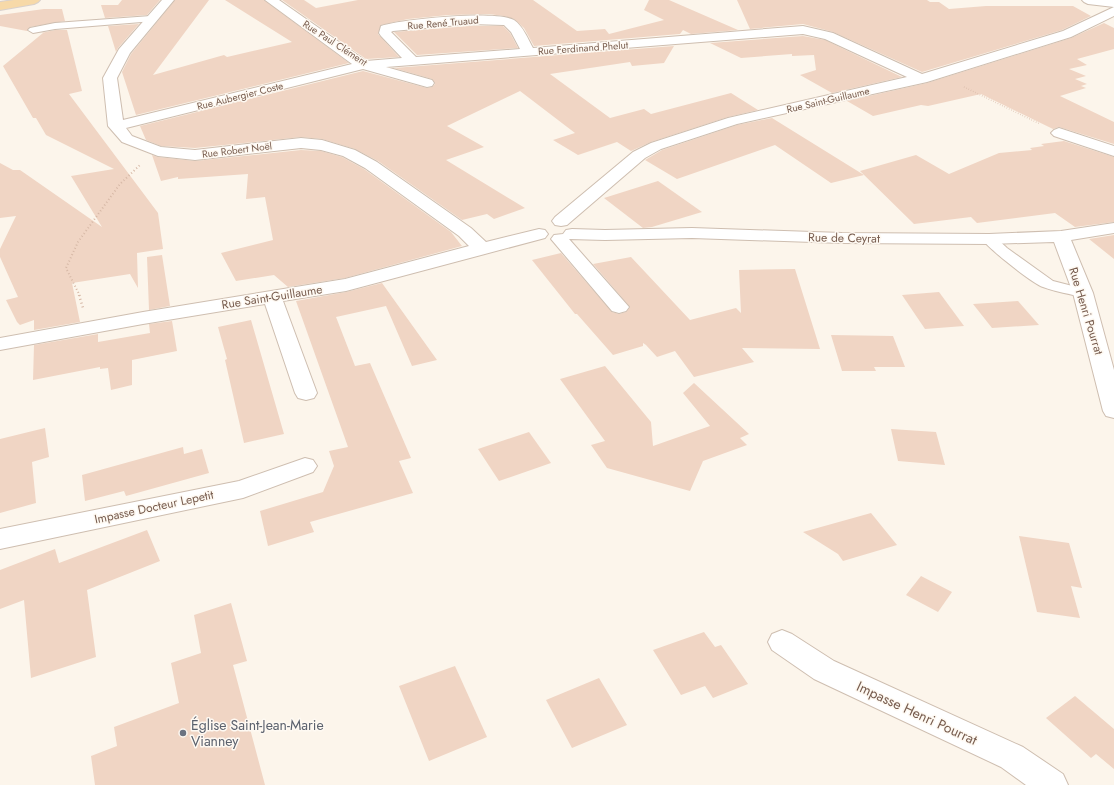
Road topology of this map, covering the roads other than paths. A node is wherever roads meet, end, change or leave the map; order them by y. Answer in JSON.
{"nodes":[{"id":1,"x":34,"y":0,"type":"edge"},
{"id":2,"x":168,"y":0,"type":"edge"},
{"id":3,"x":270,"y":0,"type":"edge"},
{"id":4,"x":1088,"y":0,"type":"edge"},
{"id":5,"x":1114,"y":3,"type":"edge"},
{"id":6,"x":0,"y":6,"type":"edge"},
{"id":7,"x":1114,"y":11,"type":"edge"},
{"id":8,"x":151,"y":19,"type":"junction"},
{"id":9,"x":32,"y":30,"type":"dead end"},
{"id":10,"x":528,"y":52,"type":"junction"},
{"id":11,"x":413,"y":60,"type":"junction"},
{"id":12,"x":363,"y":65,"type":"junction"},
{"id":13,"x":922,"y":79,"type":"junction"},
{"id":14,"x":426,"y":83,"type":"dead end"},
{"id":15,"x":116,"y":126,"type":"junction"},
{"id":16,"x":1059,"y":133,"type":"road end"},
{"id":17,"x":1114,"y":152,"type":"edge"},
{"id":18,"x":1114,"y":228,"type":"edge"},
{"id":19,"x":565,"y":231,"type":"junction"},
{"id":20,"x":540,"y":234,"type":"joint"},
{"id":21,"x":1061,"y":236,"type":"junction"},
{"id":22,"x":989,"y":239,"type":"junction"},
{"id":23,"x":482,"y":248,"type":"junction"},
{"id":24,"x":1083,"y":293,"type":"junction"},
{"id":25,"x":272,"y":297,"type":"junction"},
{"id":26,"x":619,"y":307,"type":"dead end"},
{"id":27,"x":0,"y":344,"type":"edge"},
{"id":28,"x":306,"y":393,"type":"dead end"},
{"id":29,"x":1114,"y":409,"type":"edge"},
{"id":30,"x":305,"y":466,"type":"dead end"},
{"id":31,"x":0,"y":539,"type":"edge"},
{"id":32,"x":782,"y":642,"type":"dead end"},
{"id":33,"x":1052,"y":785,"type":"edge"}],
"edges":[{"from":1,"to":6,"type":"main road"},
{"from":2,"to":8,"type":"street"},
{"from":3,"to":12,"type":"street","name":"Rue Paul Clément"},
{"from":4,"to":5,"type":"street"},
{"from":7,"to":13,"type":"street","name":"Rue Saint-Guillaume"},
{"from":8,"to":9,"type":"lane"},
{"from":8,"to":15,"type":"street"},
{"from":10,"to":11,"type":"street","name":"Rue Ferdinand Phelut"},
{"from":10,"to":11,"type":"street","name":"Rue René Truaud"},
{"from":10,"to":13,"type":"street","name":"Rue Ferdinand Phelut"},
{"from":11,"to":12,"type":"street","name":"Rue Ferdinand Phelut"},
{"from":12,"to":14,"type":"street","name":"Rue Paul Clément"},
{"from":12,"to":15,"type":"street","name":"Rue Aubergier Coste"},
{"from":13,"to":19,"type":"street","name":"Rue Saint-Guillaume"},
{"from":15,"to":23,"type":"street","name":"Rue Robert Noël"},
{"from":16,"to":17,"type":"street"},
{"from":18,"to":21,"type":"street","name":"Rue de Ceyrat"},
{"from":19,"to":20,"type":"street","name":"Rue de Ceyrat"},
{"from":19,"to":22,"type":"street","name":"Rue de Ceyrat"},
{"from":19,"to":26,"type":"street"},
{"from":20,"to":23,"type":"street","name":"Rue Saint-Guillaume"},
{"from":21,"to":22,"type":"street","name":"Rue de Ceyrat"},
{"from":21,"to":24,"type":"street","name":"Rue Henri Pourrat"},
{"from":22,"to":24,"type":"lane"},
{"from":23,"to":25,"type":"street","name":"Rue Saint-Guillaume"},
{"from":24,"to":29,"type":"street","name":"Rue Henri Pourrat"},
{"from":25,"to":27,"type":"street","name":"Rue Saint-Guillaume"},
{"from":25,"to":28,"type":"street"},
{"from":30,"to":31,"type":"street","name":"Impasse Docteur Lepetit"},
{"from":32,"to":33,"type":"street","name":"Impasse Henri Pourrat"}]}
